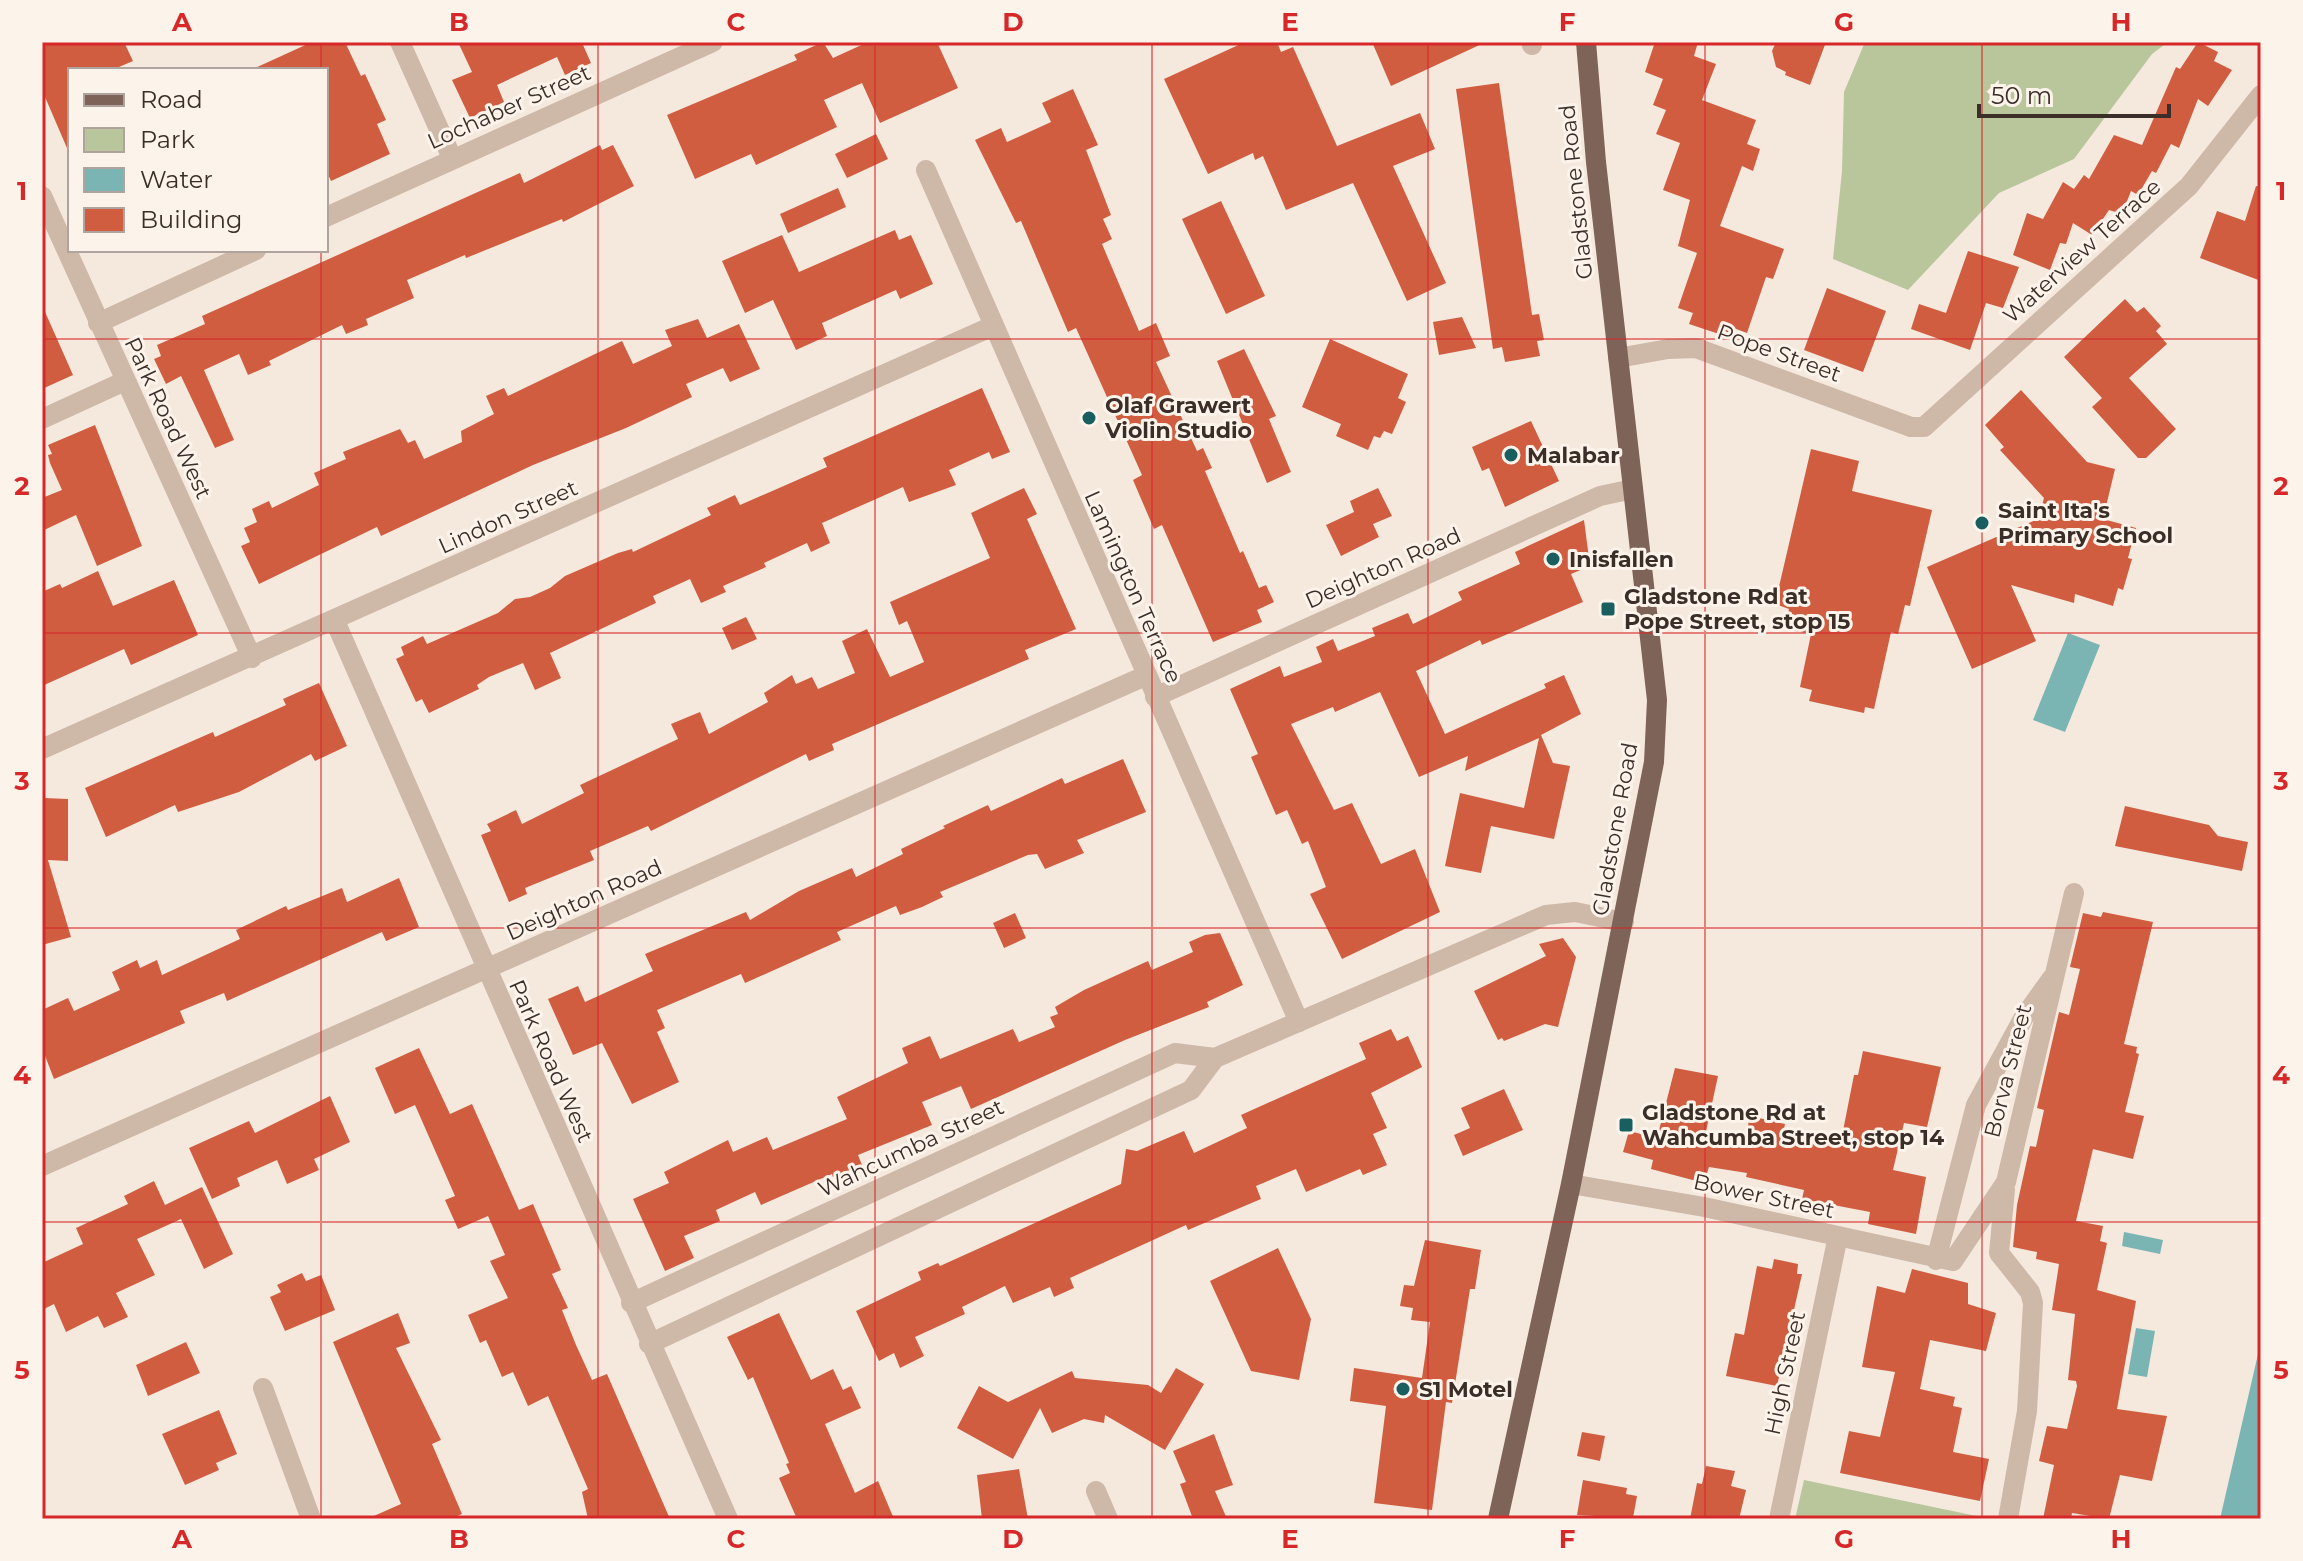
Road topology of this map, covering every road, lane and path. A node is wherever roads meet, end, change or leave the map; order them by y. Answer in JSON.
{"nodes":[{"id":1,"x":400,"y":42,"type":"edge"},
{"id":2,"x":713,"y":42,"type":"edge"},
{"id":3,"x":1586,"y":42,"type":"edge"},
{"id":4,"x":2261,"y":95,"type":"edge"},
{"id":5,"x":452,"y":158,"type":"junction"},
{"id":6,"x":926,"y":170,"type":"dead end"},
{"id":7,"x":42,"y":196,"type":"edge"},
{"id":8,"x":328,"y":216,"type":"edge"},
{"id":9,"x":252,"y":252,"type":"edge"},
{"id":10,"x":98,"y":323,"type":"junction"},
{"id":11,"x":993,"y":326,"type":"junction"},
{"id":12,"x":1618,"y":358,"type":"junction"},
{"id":13,"x":125,"y":381,"type":"junction"},
{"id":14,"x":42,"y":419,"type":"edge"},
{"id":15,"x":1921,"y":428,"type":"joint"},
{"id":16,"x":1633,"y":489,"type":"junction"},
{"id":17,"x":335,"y":621,"type":"junction"},
{"id":18,"x":252,"y":658,"type":"junction"},
{"id":19,"x":1145,"y":676,"type":"junction"},
{"id":20,"x":1155,"y":697,"type":"junction"},
{"id":21,"x":42,"y":749,"type":"edge"},
{"id":22,"x":2074,"y":893,"type":"dead end"},
{"id":23,"x":1624,"y":922,"type":"junction"},
{"id":24,"x":485,"y":970,"type":"junction"},
{"id":25,"x":2056,"y":972,"type":"junction"},
{"id":26,"x":1299,"y":1022,"type":"junction"},
{"id":27,"x":1215,"y":1058,"type":"junction"},
{"id":28,"x":42,"y":1166,"type":"edge"},
{"id":29,"x":2006,"y":1182,"type":"junction"},
{"id":30,"x":1571,"y":1184,"type":"junction"},
{"id":31,"x":1838,"y":1236,"type":"junction"},
{"id":32,"x":1941,"y":1261,"type":"junction"},
{"id":33,"x":631,"y":1303,"type":"junction"},
{"id":34,"x":649,"y":1344,"type":"junction"},
{"id":35,"x":263,"y":1388,"type":"dead end"},
{"id":36,"x":1096,"y":1491,"type":"dead end"},
{"id":37,"x":311,"y":1519,"type":"edge"},
{"id":38,"x":728,"y":1519,"type":"edge"},
{"id":39,"x":1108,"y":1519,"type":"edge"},
{"id":40,"x":1498,"y":1519,"type":"edge"},
{"id":41,"x":1779,"y":1519,"type":"edge"},
{"id":42,"x":2008,"y":1519,"type":"edge"}],
"edges":[{"from":1,"to":5,"type":"street"},
{"from":2,"to":5,"type":"street","name":"Lochaber Street"},
{"from":3,"to":12,"type":"main road","name":"Gladstone Road"},
{"from":4,"to":15,"type":"street","name":"Waterview Terrace"},
{"from":5,"to":8,"type":"street","name":"Lochaber Street"},
{"from":6,"to":11,"type":"street","name":"Lamington Terrace"},
{"from":7,"to":10,"type":"street","name":"Park Road West"},
{"from":9,"to":10,"type":"street"},
{"from":10,"to":13,"type":"street","name":"Park Road West"},
{"from":11,"to":17,"type":"street","name":"Lindon Street"},
{"from":11,"to":19,"type":"street","name":"Lamington Terrace"},
{"from":12,"to":15,"type":"street","name":"Pope Street"},
{"from":12,"to":16,"type":"main road","name":"Gladstone Road"},
{"from":13,"to":14,"type":"street"},
{"from":13,"to":18,"type":"street","name":"Park Road West"},
{"from":16,"to":20,"type":"street","name":"Deighton Road"},
{"from":16,"to":23,"type":"main road","name":"Gladstone Road"},
{"from":17,"to":18,"type":"street","name":"Lindon Street"},
{"from":17,"to":24,"type":"street","name":"Park Road West"},
{"from":18,"to":21,"type":"street","name":"Lindon Street"},
{"from":19,"to":20,"type":"street","name":"Lamington Terrace"},
{"from":19,"to":24,"type":"street","name":"Deighton Road"},
{"from":20,"to":26,"type":"street","name":"Lamington Terrace"},
{"from":22,"to":25,"type":"street","name":"Borva Street"},
{"from":23,"to":26,"type":"street"},
{"from":23,"to":30,"type":"main road","name":"Gladstone Road"},
{"from":24,"to":28,"type":"street","name":"Deighton Road"},
{"from":24,"to":33,"type":"street","name":"Park Road West"},
{"from":25,"to":29,"type":"street","name":"Borva Street"},
{"from":25,"to":32,"type":"street","name":"Borva Street"},
{"from":26,"to":27,"type":"street"},
{"from":27,"to":33,"type":"street","name":"Wahcumba Street"},
{"from":27,"to":34,"type":"street"},
{"from":29,"to":32,"type":"street","name":"Borva Street"},
{"from":29,"to":42,"type":"street","name":"Borva Street"},
{"from":30,"to":31,"type":"street","name":"Bower Street"},
{"from":30,"to":40,"type":"main road","name":"Gladstone Road"},
{"from":31,"to":32,"type":"street","name":"Bower Street"},
{"from":31,"to":41,"type":"street","name":"High Street"},
{"from":33,"to":34,"type":"street","name":"Park Road West"},
{"from":34,"to":38,"type":"street","name":"Park Road West"},
{"from":35,"to":37,"type":"street"},
{"from":36,"to":39,"type":"street"}]}
